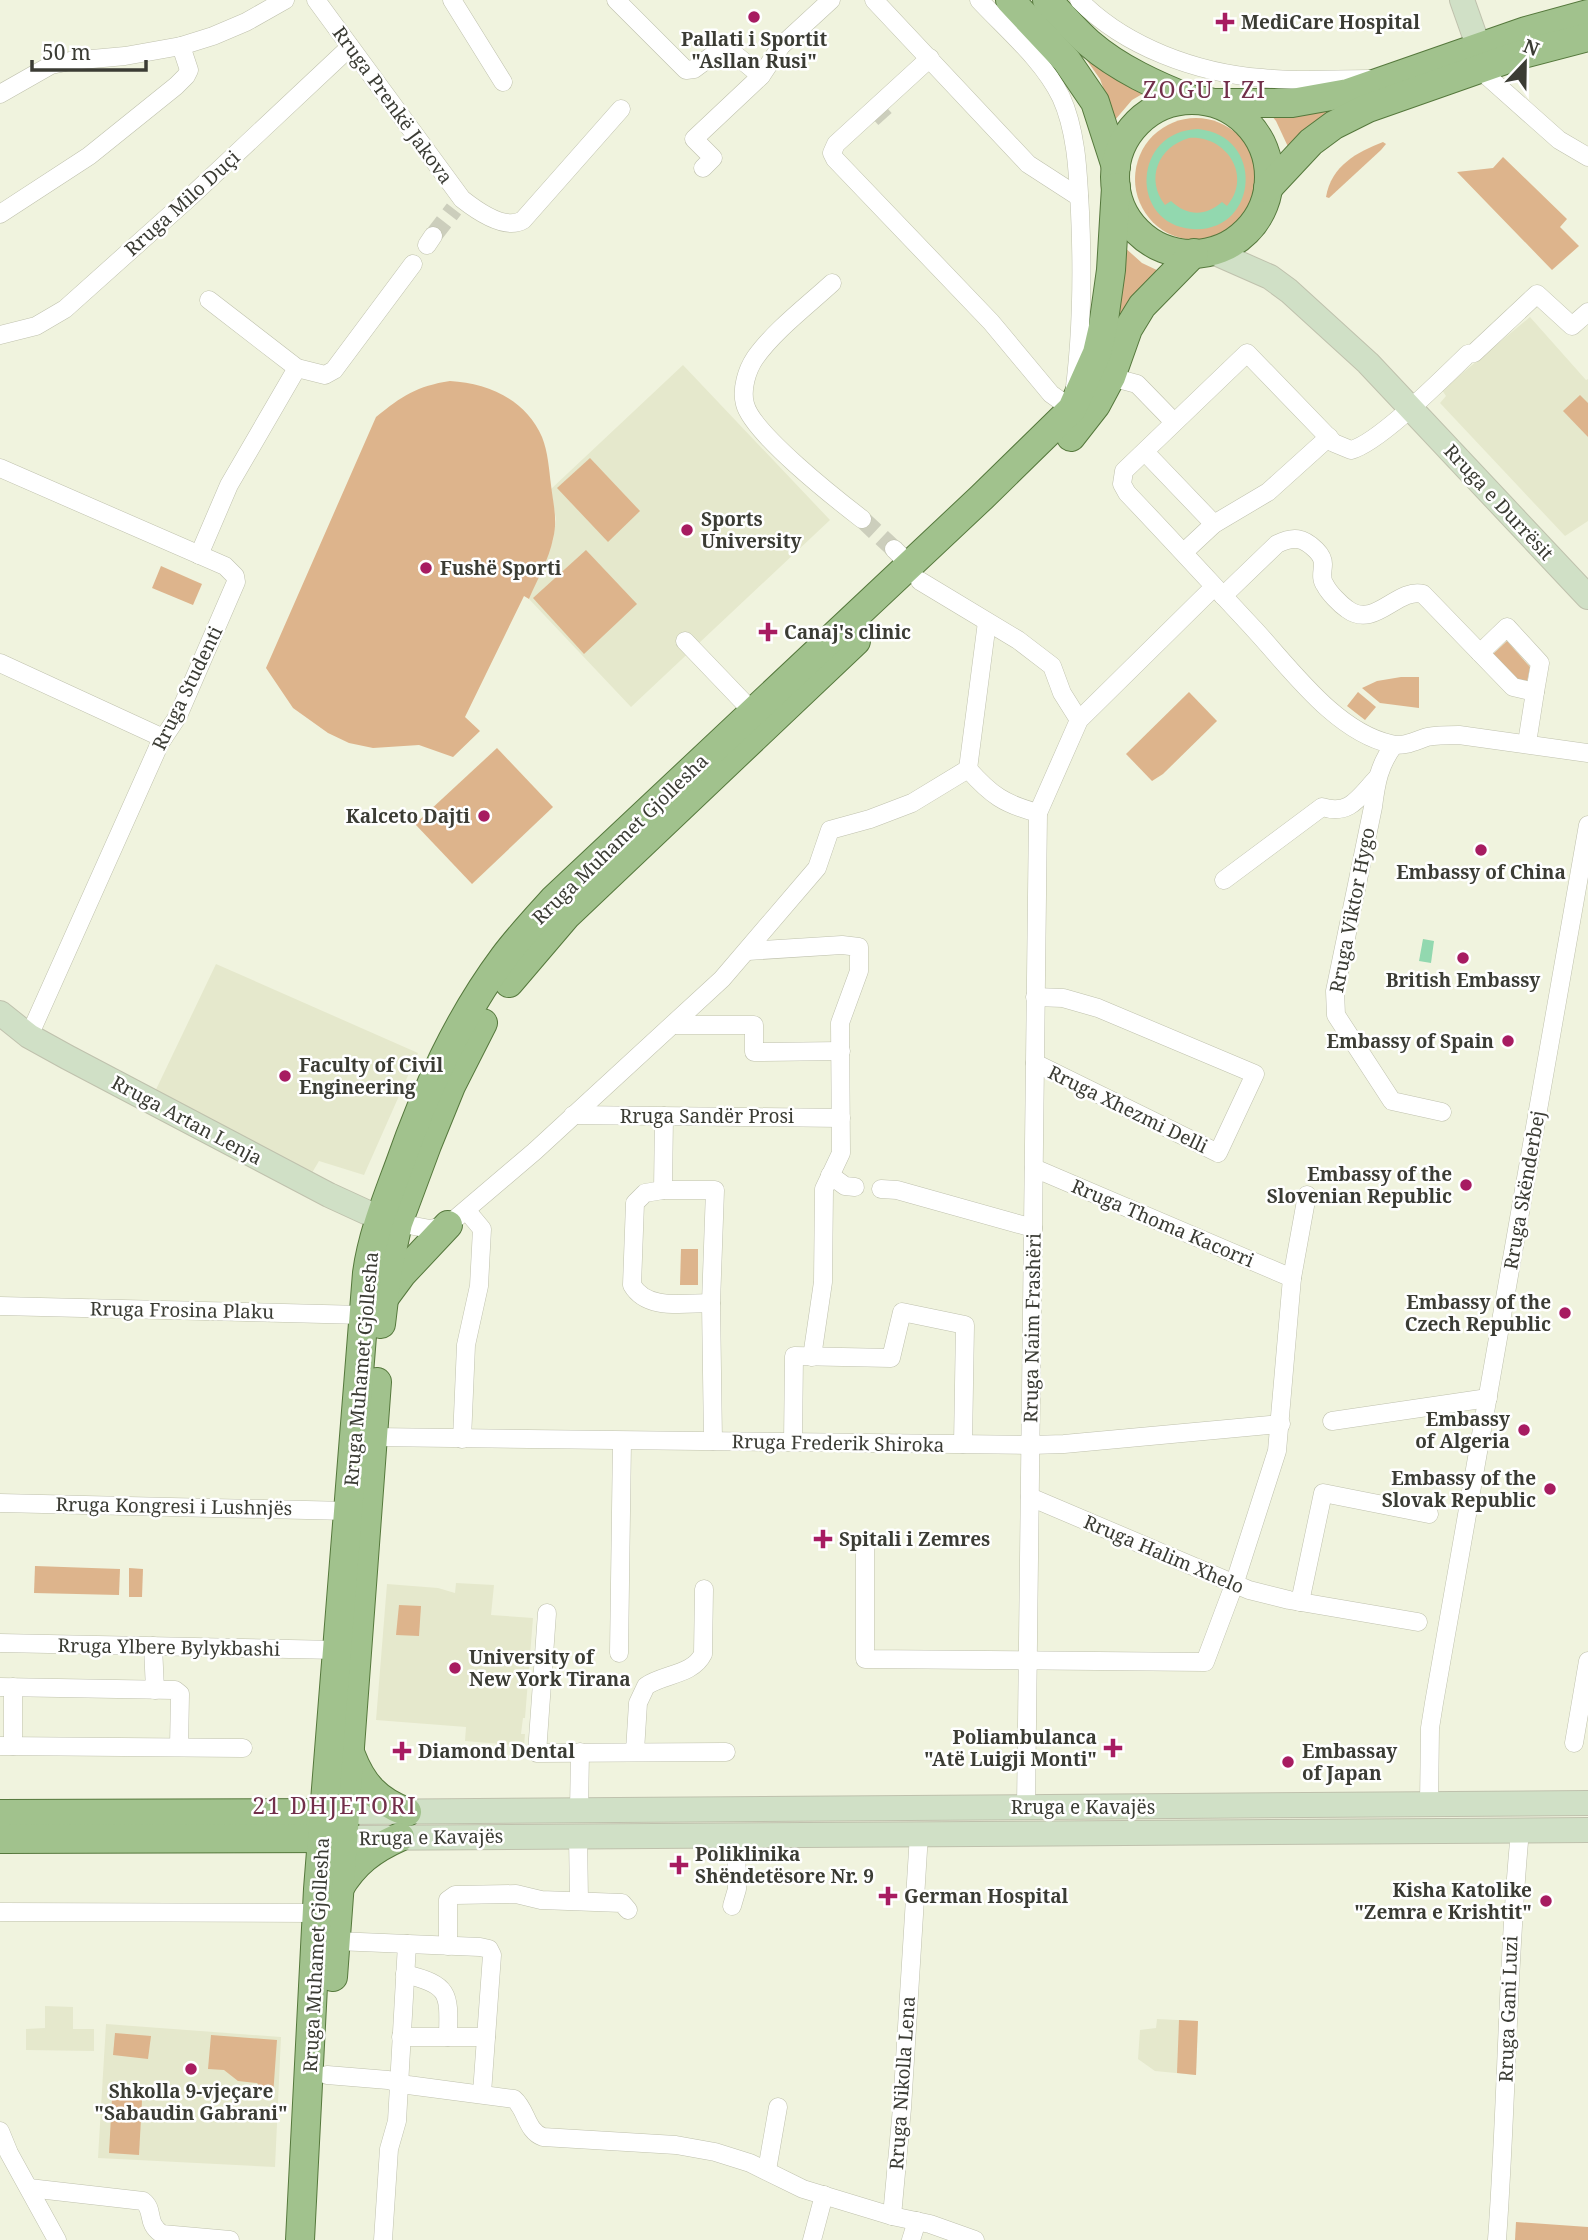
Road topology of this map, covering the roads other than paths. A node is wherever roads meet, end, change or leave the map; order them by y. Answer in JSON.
{"nodes":[{"id":1,"x":285,"y":0,"type":"edge"},
{"id":2,"x":316,"y":0,"type":"edge"},
{"id":3,"x":452,"y":0,"type":"edge"},
{"id":4,"x":616,"y":0,"type":"edge"},
{"id":5,"x":831,"y":0,"type":"edge"},
{"id":6,"x":874,"y":0,"type":"edge"},
{"id":7,"x":979,"y":0,"type":"edge"},
{"id":8,"x":1010,"y":0,"type":"edge"},
{"id":9,"x":1047,"y":0,"type":"edge"},
{"id":10,"x":1079,"y":0,"type":"edge"},
{"id":11,"x":1462,"y":0,"type":"edge"},
{"id":12,"x":1588,"y":14,"type":"edge"},
{"id":13,"x":1588,"y":37,"type":"edge"},
{"id":14,"x":181,"y":46,"type":"junction"},
{"id":15,"x":350,"y":47,"type":"junction"},
{"id":16,"x":929,"y":58,"type":"junction"},
{"id":17,"x":1479,"y":58,"type":"junction"},
{"id":18,"x":761,"y":76,"type":"junction"},
{"id":19,"x":1394,"y":78,"type":"junction"},
{"id":20,"x":503,"y":82,"type":"dead end"},
{"id":21,"x":0,"y":94,"type":"edge"},
{"id":22,"x":1202,"y":101,"type":"junction"},
{"id":23,"x":621,"y":109,"type":"dead end"},
{"id":24,"x":1588,"y":157,"type":"edge"},
{"id":25,"x":704,"y":168,"type":"dead end"},
{"id":26,"x":1116,"y":177,"type":"junction"},
{"id":27,"x":1269,"y":188,"type":"junction"},
{"id":28,"x":1079,"y":197,"type":"junction"},
{"id":29,"x":0,"y":214,"type":"edge"},
{"id":30,"x":1202,"y":252,"type":"junction"},
{"id":31,"x":413,"y":264,"type":"dead end"},
{"id":32,"x":831,"y":283,"type":"dead end"},
{"id":33,"x":209,"y":300,"type":"dead end"},
{"id":34,"x":1588,"y":312,"type":"edge"},
{"id":35,"x":0,"y":335,"type":"edge"},
{"id":36,"x":297,"y":368,"type":"junction"},
{"id":37,"x":1111,"y":377,"type":"junction"},
{"id":38,"x":1410,"y":408,"type":"junction"},
{"id":39,"x":1072,"y":409,"type":"junction"},
{"id":40,"x":1174,"y":422,"type":"junction"},
{"id":41,"x":1329,"y":437,"type":"junction"},
{"id":42,"x":1145,"y":452,"type":"junction"},
{"id":43,"x":0,"y":468,"type":"edge"},
{"id":44,"x":862,"y":519,"type":"tunnel mouth"},
{"id":45,"x":1214,"y":524,"type":"junction"},
{"id":46,"x":1184,"y":552,"type":"junction"},
{"id":47,"x":199,"y":555,"type":"junction"},
{"id":48,"x":908,"y":565,"type":"junction"},
{"id":49,"x":1219,"y":592,"type":"junction"},
{"id":50,"x":1588,"y":597,"type":"edge"},
{"id":51,"x":987,"y":621,"type":"junction"},
{"id":52,"x":685,"y":641,"type":"dead end"},
{"id":53,"x":1480,"y":653,"type":"junction"},
{"id":54,"x":0,"y":663,"type":"edge"},
{"id":55,"x":1535,"y":692,"type":"junction"},
{"id":56,"x":753,"y":712,"type":"junction"},
{"id":57,"x":1079,"y":720,"type":"junction"},
{"id":58,"x":163,"y":738,"type":"junction"},
{"id":59,"x":1527,"y":743,"type":"junction"},
{"id":60,"x":1394,"y":745,"type":"junction"},
{"id":61,"x":1588,"y":753,"type":"edge"},
{"id":62,"x":968,"y":769,"type":"junction"},
{"id":63,"x":1377,"y":778,"type":"junction"},
{"id":64,"x":1038,"y":813,"type":"junction"},
{"id":65,"x":1588,"y":825,"type":"edge"},
{"id":66,"x":1224,"y":880,"type":"dead end"},
{"id":67,"x":748,"y":951,"type":"junction"},
{"id":68,"x":1035,"y":997,"type":"junction"},
{"id":69,"x":0,"y":1013,"type":"edge"},
{"id":70,"x":673,"y":1025,"type":"junction"},
{"id":71,"x":29,"y":1036,"type":"junction"},
{"id":72,"x":841,"y":1051,"type":"junction"},
{"id":73,"x":1035,"y":1063,"type":"junction"},
{"id":74,"x":1441,"y":1112,"type":"dead end"},
{"id":75,"x":573,"y":1115,"type":"junction"},
{"id":76,"x":664,"y":1116,"type":"junction"},
{"id":77,"x":841,"y":1118,"type":"junction"},
{"id":78,"x":1034,"y":1168,"type":"junction"},
{"id":79,"x":830,"y":1175,"type":"junction"},
{"id":80,"x":855,"y":1187,"type":"dead end"},
{"id":81,"x":663,"y":1189,"type":"junction"},
{"id":82,"x":881,"y":1189,"type":"dead end"},
{"id":83,"x":1307,"y":1195,"type":"dead end"},
{"id":84,"x":457,"y":1218,"type":"junction"},
{"id":85,"x":389,"y":1220,"type":"junction"},
{"id":86,"x":1033,"y":1228,"type":"junction"},
{"id":87,"x":1292,"y":1278,"type":"junction"},
{"id":88,"x":711,"y":1303,"type":"junction"},
{"id":89,"x":0,"y":1306,"type":"edge"},
{"id":90,"x":374,"y":1307,"type":"junction"},
{"id":91,"x":812,"y":1357,"type":"junction"},
{"id":92,"x":1488,"y":1398,"type":"junction"},
{"id":93,"x":1332,"y":1421,"type":"dead end"},
{"id":94,"x":1281,"y":1424,"type":"junction"},
{"id":95,"x":374,"y":1437,"type":"junction"},
{"id":96,"x":462,"y":1439,"type":"junction"},
{"id":97,"x":622,"y":1441,"type":"junction"},
{"id":98,"x":713,"y":1441,"type":"junction"},
{"id":99,"x":793,"y":1442,"type":"junction"},
{"id":100,"x":963,"y":1444,"type":"junction"},
{"id":101,"x":1031,"y":1445,"type":"junction"},
{"id":102,"x":1030,"y":1497,"type":"junction"},
{"id":103,"x":0,"y":1503,"type":"edge"},
{"id":104,"x":348,"y":1511,"type":"junction"},
{"id":105,"x":1429,"y":1514,"type":"dead end"},
{"id":106,"x":865,"y":1546,"type":"dead end"},
{"id":107,"x":1234,"y":1585,"type":"junction"},
{"id":108,"x":704,"y":1589,"type":"dead end"},
{"id":109,"x":1300,"y":1602,"type":"junction"},
{"id":110,"x":547,"y":1614,"type":"dead end"},
{"id":111,"x":1418,"y":1622,"type":"dead end"},
{"id":112,"x":0,"y":1643,"type":"edge"},
{"id":113,"x":153,"y":1646,"type":"junction"},
{"id":114,"x":337,"y":1650,"type":"junction"},
{"id":115,"x":619,"y":1653,"type":"dead end"},
{"id":116,"x":1029,"y":1659,"type":"junction"},
{"id":117,"x":1588,"y":1661,"type":"edge"},
{"id":118,"x":6,"y":1687,"type":"edge"},
{"id":119,"x":155,"y":1690,"type":"junction"},
{"id":120,"x":1574,"y":1743,"type":"dead end"},
{"id":121,"x":6,"y":1746,"type":"edge"},
{"id":122,"x":179,"y":1747,"type":"junction"},
{"id":123,"x":243,"y":1748,"type":"dead end"},
{"id":124,"x":635,"y":1751,"type":"junction"},
{"id":125,"x":580,"y":1752,"type":"junction"},
{"id":126,"x":726,"y":1752,"type":"dead end"},
{"id":127,"x":340,"y":1754,"type":"junction"},
{"id":128,"x":1588,"y":1803,"type":"edge"},
{"id":129,"x":1429,"y":1804,"type":"junction"},
{"id":130,"x":1207,"y":1806,"type":"junction"},
{"id":131,"x":1247,"y":1806,"type":"junction"},
{"id":132,"x":1026,"y":1807,"type":"junction"},
{"id":133,"x":579,"y":1811,"type":"junction"},
{"id":134,"x":0,"y":1814,"type":"edge"},
{"id":135,"x":403,"y":1824,"type":"junction"},
{"id":136,"x":334,"y":1825,"type":"junction"},
{"id":137,"x":717,"y":1825,"type":"junction"},
{"id":138,"x":270,"y":1826,"type":"junction"},
{"id":139,"x":1588,"y":1830,"type":"edge"},
{"id":140,"x":1520,"y":1831,"type":"junction"},
{"id":141,"x":1206,"y":1832,"type":"junction"},
{"id":142,"x":1247,"y":1832,"type":"junction"},
{"id":143,"x":919,"y":1834,"type":"junction"},
{"id":144,"x":578,"y":1835,"type":"junction"},
{"id":145,"x":0,"y":1839,"type":"edge"},
{"id":146,"x":325,"y":1897,"type":"junction"},
{"id":147,"x":579,"y":1900,"type":"junction"},
{"id":148,"x":732,"y":1906,"type":"dead end"},
{"id":149,"x":628,"y":1910,"type":"dead end"},
{"id":150,"x":0,"y":1912,"type":"edge"},
{"id":151,"x":336,"y":1941,"type":"junction"},
{"id":152,"x":407,"y":1944,"type":"junction"},
{"id":153,"x":448,"y":1946,"type":"junction"},
{"id":154,"x":405,"y":1974,"type":"junction"},
{"id":155,"x":401,"y":2037,"type":"junction"},
{"id":156,"x":448,"y":2037,"type":"junction"},
{"id":157,"x":486,"y":2037,"type":"junction"},
{"id":158,"x":327,"y":2075,"type":"junction"},
{"id":159,"x":398,"y":2083,"type":"junction"},
{"id":160,"x":482,"y":2093,"type":"junction"},
{"id":161,"x":778,"y":2107,"type":"dead end"},
{"id":162,"x":0,"y":2131,"type":"edge"},
{"id":163,"x":766,"y":2170,"type":"junction"},
{"id":164,"x":29,"y":2188,"type":"junction"},
{"id":165,"x":824,"y":2195,"type":"junction"},
{"id":166,"x":892,"y":2216,"type":"junction"},
{"id":167,"x":916,"y":2221,"type":"junction"},
{"id":168,"x":57,"y":2240,"type":"edge"},
{"id":169,"x":230,"y":2240,"type":"edge"},
{"id":170,"x":300,"y":2240,"type":"edge"},
{"id":171,"x":317,"y":2240,"type":"edge"},
{"id":172,"x":383,"y":2240,"type":"edge"},
{"id":173,"x":812,"y":2240,"type":"edge"},
{"id":174,"x":911,"y":2240,"type":"edge"},
{"id":175,"x":975,"y":2240,"type":"edge"},
{"id":176,"x":1497,"y":2240,"type":"edge"}],
"edges":[{"from":1,"to":14,"type":"street"},
{"from":2,"to":15,"type":"street","name":"Rruga Prenkë Jakova"},
{"from":3,"to":20,"type":"street"},
{"from":4,"to":18,"type":"street"},
{"from":5,"to":18,"type":"street"},
{"from":6,"to":16,"type":"street"},
{"from":7,"to":28,"type":"street"},
{"from":8,"to":26,"type":"main road"},
{"from":9,"to":22,"type":"main road"},
{"from":10,"to":19,"type":"street"},
{"from":11,"to":17,"type":"main road"},
{"from":12,"to":17,"type":"main road"},
{"from":13,"to":17,"type":"main road"},
{"from":14,"to":21,"type":"street"},
{"from":14,"to":29,"type":"street"},
{"from":15,"to":23,"type":"street","name":"Rruga Prenkë Jakova"},
{"from":15,"to":35,"type":"street","name":"Rruga Milo Duçi"},
{"from":16,"to":28,"type":"street"},
{"from":16,"to":39,"type":"street"},
{"from":17,"to":19,"type":"main road"},
{"from":17,"to":24,"type":"street"},
{"from":17,"to":27,"type":"main road"},
{"from":18,"to":25,"type":"street"},
{"from":19,"to":22,"type":"main road"},
{"from":22,"to":26,"type":"main road"},
{"from":22,"to":27,"type":"main road"},
{"from":26,"to":30,"type":"main road"},
{"from":26,"to":39,"type":"main road","name":"Rruga Muhamet Gjollesha"},
{"from":27,"to":30,"type":"main road"},
{"from":28,"to":39,"type":"street"},
{"from":30,"to":37,"type":"main road","name":"Rruga Muhamet Gjollesha"},
{"from":30,"to":38,"type":"main road","name":"Rruga e Durrësit"},
{"from":31,"to":36,"type":"street"},
{"from":32,"to":44,"type":"street"},
{"from":33,"to":36,"type":"street"},
{"from":34,"to":38,"type":"street"},
{"from":36,"to":47,"type":"street"},
{"from":37,"to":40,"type":"street"},
{"from":37,"to":48,"type":"main road","name":"Rruga Muhamet Gjollesha"},
{"from":38,"to":41,"type":"street"},
{"from":38,"to":50,"type":"main road","name":"Rruga e Durrësit"},
{"from":39,"to":48,"type":"main road","name":"Rruga Muhamet Gjollesha"},
{"from":40,"to":41,"type":"street"},
{"from":40,"to":42,"type":"street"},
{"from":41,"to":45,"type":"street"},
{"from":42,"to":45,"type":"street"},
{"from":42,"to":46,"type":"street"},
{"from":43,"to":47,"type":"street","name":"Rruga Studenti"},
{"from":45,"to":46,"type":"street"},
{"from":46,"to":49,"type":"street"},
{"from":47,"to":58,"type":"street","name":"Rruga Studenti"},
{"from":48,"to":51,"type":"street"},
{"from":48,"to":56,"type":"main road","name":"Rruga Muhamet Gjollesha"},
{"from":48,"to":85,"type":"main road","name":"Rruga Muhamet Gjollesha"},
{"from":49,"to":53,"type":"street"},
{"from":49,"to":57,"type":"street"},
{"from":49,"to":60,"type":"street"},
{"from":51,"to":57,"type":"street"},
{"from":51,"to":62,"type":"street"},
{"from":52,"to":56,"type":"street"},
{"from":53,"to":55,"type":"street"},
{"from":53,"to":55,"type":"street"},
{"from":54,"to":58,"type":"street"},
{"from":55,"to":59,"type":"street"},
{"from":56,"to":85,"type":"main road","name":"Rruga Muhamet Gjollesha"},
{"from":57,"to":64,"type":"street","name":"Rruga Naim Frashëri"},
{"from":58,"to":71,"type":"street","name":"Rruga Studenti"},
{"from":59,"to":60,"type":"street"},
{"from":59,"to":61,"type":"street"},
{"from":60,"to":63,"type":"street","name":"Rruga Viktor Hygo"},
{"from":62,"to":64,"type":"street"},
{"from":62,"to":67,"type":"street","name":"Rruga Sandër Prosi"},
{"from":63,"to":66,"type":"street","name":"Rruga Viktor Hygo"},
{"from":63,"to":74,"type":"street","name":"Rruga Viktor Hygo"},
{"from":64,"to":68,"type":"street","name":"Rruga Naim Frashëri"},
{"from":65,"to":92,"type":"street","name":"Rruga Skënderbej"},
{"from":67,"to":70,"type":"street","name":"Rruga Sandër Prosi"},
{"from":67,"to":72,"type":"street"},
{"from":68,"to":73,"type":"street","name":"Rruga Naim Frashëri"},
{"from":68,"to":73,"type":"street","name":"Rruga Xhezmi Delli"},
{"from":69,"to":71,"type":"main road","name":"Rruga Artan Lenja"},
{"from":70,"to":72,"type":"street"},
{"from":70,"to":75,"type":"street","name":"Rruga Sandër Prosi"},
{"from":71,"to":85,"type":"main road","name":"Rruga Artan Lenja"},
{"from":72,"to":77,"type":"street"},
{"from":73,"to":78,"type":"street","name":"Rruga Naim Frashëri"},
{"from":75,"to":76,"type":"street","name":"Rruga Sandër Prosi"},
{"from":75,"to":84,"type":"street","name":"Rruga Sandër Prosi"},
{"from":76,"to":77,"type":"street","name":"Rruga Sandër Prosi"},
{"from":76,"to":81,"type":"street"},
{"from":77,"to":79,"type":"street"},
{"from":78,"to":86,"type":"street","name":"Rruga Naim Frashëri"},
{"from":78,"to":87,"type":"street","name":"Rruga Thoma Kacorri"},
{"from":79,"to":80,"type":"street"},
{"from":79,"to":91,"type":"street"},
{"from":81,"to":88,"type":"street","name":"Rruga Frederik Shiroka"},
{"from":81,"to":88,"type":"street"},
{"from":82,"to":86,"type":"street"},
{"from":83,"to":87,"type":"street"},
{"from":84,"to":85,"type":"street"},
{"from":84,"to":90,"type":"main road"},
{"from":84,"to":96,"type":"street"},
{"from":85,"to":90,"type":"main road","name":"Rruga Muhamet Gjollesha"},
{"from":86,"to":101,"type":"street","name":"Rruga Naim Frashëri"},
{"from":87,"to":94,"type":"street"},
{"from":88,"to":98,"type":"street","name":"Rruga Frederik Shiroka"},
{"from":89,"to":90,"type":"street","name":"Rruga Frosina Plaku"},
{"from":90,"to":95,"type":"main road","name":"Rruga Muhamet Gjollesha"},
{"from":90,"to":104,"type":"main road","name":"Rruga Muhamet Gjollesha"},
{"from":91,"to":99,"type":"street"},
{"from":91,"to":100,"type":"street","name":"Rruga Frederik Shiroka"},
{"from":92,"to":93,"type":"street"},
{"from":92,"to":129,"type":"street","name":"Rruga Skënderbej"},
{"from":94,"to":101,"type":"street","name":"Rruga Frederik Shiroka"},
{"from":94,"to":107,"type":"street"},
{"from":95,"to":96,"type":"street","name":"Rruga Frederik Shiroka"},
{"from":95,"to":127,"type":"main road","name":"Rruga Muhamet Gjollesha"},
{"from":96,"to":97,"type":"street","name":"Rruga Frederik Shiroka"},
{"from":97,"to":98,"type":"street","name":"Rruga Frederik Shiroka"},
{"from":97,"to":115,"type":"street"},
{"from":98,"to":99,"type":"street","name":"Rruga Frederik Shiroka"},
{"from":99,"to":100,"type":"street","name":"Rruga Frederik Shiroka"},
{"from":100,"to":101,"type":"street","name":"Rruga Frederik Shiroka"},
{"from":101,"to":102,"type":"street","name":"Rruga Naim Frashëri"},
{"from":102,"to":107,"type":"street","name":"Rruga Halim Xhelo"},
{"from":102,"to":116,"type":"street","name":"Rruga Naim Frashëri"},
{"from":103,"to":104,"type":"street","name":"Rruga Kongresi i Lushnjës"},
{"from":104,"to":114,"type":"main road","name":"Rruga Muhamet Gjollesha"},
{"from":105,"to":109,"type":"street"},
{"from":106,"to":116,"type":"street"},
{"from":107,"to":109,"type":"street","name":"Rruga Halim Xhelo"},
{"from":107,"to":116,"type":"street"},
{"from":108,"to":124,"type":"street"},
{"from":109,"to":111,"type":"street","name":"Rruga Halim Xhelo"},
{"from":110,"to":125,"type":"street"},
{"from":112,"to":113,"type":"street","name":"Rruga Ylbere Bylykbashi"},
{"from":113,"to":114,"type":"street","name":"Rruga Ylbere Bylykbashi"},
{"from":113,"to":119,"type":"street"},
{"from":114,"to":127,"type":"main road","name":"Rruga Muhamet Gjollesha"},
{"from":116,"to":132,"type":"street","name":"Rruga Naim Frashëri"},
{"from":117,"to":120,"type":"street"},
{"from":118,"to":119,"type":"street"},
{"from":118,"to":121,"type":"street"},
{"from":119,"to":122,"type":"street"},
{"from":121,"to":122,"type":"street"},
{"from":122,"to":123,"type":"street"},
{"from":124,"to":125,"type":"street"},
{"from":124,"to":126,"type":"street"},
{"from":125,"to":133,"type":"street"},
{"from":127,"to":135,"type":"main road"},
{"from":127,"to":136,"type":"main road","name":"Rruga Muhamet Gjollesha"},
{"from":127,"to":138,"type":"main road"},
{"from":128,"to":129,"type":"main road","name":"Rruga e Kavajës"},
{"from":129,"to":131,"type":"main road","name":"Rruga e Kavajës"},
{"from":130,"to":131,"type":"main road","name":"Rruga e Kavajës"},
{"from":130,"to":132,"type":"main road","name":"Rruga e Kavajës"},
{"from":130,"to":141,"type":"main road"},
{"from":131,"to":142,"type":"main road"},
{"from":132,"to":137,"type":"main road","name":"Rruga e Kavajës"},
{"from":133,"to":135,"type":"main road","name":"Rruga e Kavajës"},
{"from":133,"to":137,"type":"main road","name":"Rruga e Kavajës"},
{"from":134,"to":138,"type":"main road","name":"Rruga e Kavajës"},
{"from":135,"to":136,"type":"main road","name":"Rruga e Kavajës"},
{"from":135,"to":144,"type":"main road","name":"Rruga e Kavajës"},
{"from":135,"to":146,"type":"main road"},
{"from":136,"to":138,"type":"main road","name":"Rruga e Kavajës"},
{"from":136,"to":146,"type":"main road","name":"Rruga Muhamet Gjollesha"},
{"from":137,"to":143,"type":"main road","name":"Rruga e Kavajës"},
{"from":137,"to":144,"type":"main road","name":"Rruga e Kavajës"},
{"from":137,"to":148,"type":"street"},
{"from":138,"to":145,"type":"main road","name":"Rruga e Kavajës"},
{"from":138,"to":146,"type":"main road"},
{"from":139,"to":140,"type":"main road","name":"Rruga e Kavajës"},
{"from":140,"to":142,"type":"main road","name":"Rruga e Kavajës"},
{"from":140,"to":176,"type":"street","name":"Rruga Gani Luzi"},
{"from":141,"to":142,"type":"main road","name":"Rruga e Kavajës"},
{"from":141,"to":143,"type":"main road","name":"Rruga e Kavajës"},
{"from":143,"to":166,"type":"street","name":"Rruga Nikolla Lena"},
{"from":144,"to":147,"type":"street"},
{"from":146,"to":150,"type":"street"},
{"from":146,"to":151,"type":"main road","name":"Rruga Muhamet Gjollesha"},
{"from":146,"to":170,"type":"main road","name":"Rruga Muhamet Gjollesha"},
{"from":147,"to":149,"type":"street"},
{"from":147,"to":153,"type":"street"},
{"from":151,"to":152,"type":"street","name":"Rruga Muhamet Gjollesha"},
{"from":151,"to":158,"type":"main road","name":"Rruga Muhamet Gjollesha"},
{"from":152,"to":153,"type":"street","name":"Rruga Muhamet Gjollesha"},
{"from":152,"to":154,"type":"street"},
{"from":153,"to":157,"type":"street","name":"Rruga Muhamet Gjollesha"},
{"from":154,"to":155,"type":"street"},
{"from":154,"to":156,"type":"street"},
{"from":155,"to":156,"type":"street"},
{"from":155,"to":159,"type":"street"},
{"from":156,"to":157,"type":"street"},
{"from":157,"to":160,"type":"street"},
{"from":158,"to":159,"type":"street"},
{"from":158,"to":171,"type":"main road","name":"Rruga Muhamet Gjollesha"},
{"from":159,"to":160,"type":"street"},
{"from":159,"to":172,"type":"street"},
{"from":160,"to":163,"type":"street"},
{"from":161,"to":163,"type":"street"},
{"from":162,"to":164,"type":"street"},
{"from":163,"to":165,"type":"street"},
{"from":164,"to":168,"type":"street"},
{"from":164,"to":169,"type":"street"},
{"from":165,"to":166,"type":"street"},
{"from":165,"to":173,"type":"street"},
{"from":166,"to":167,"type":"street"},
{"from":167,"to":174,"type":"street"},
{"from":167,"to":175,"type":"street"}]}
